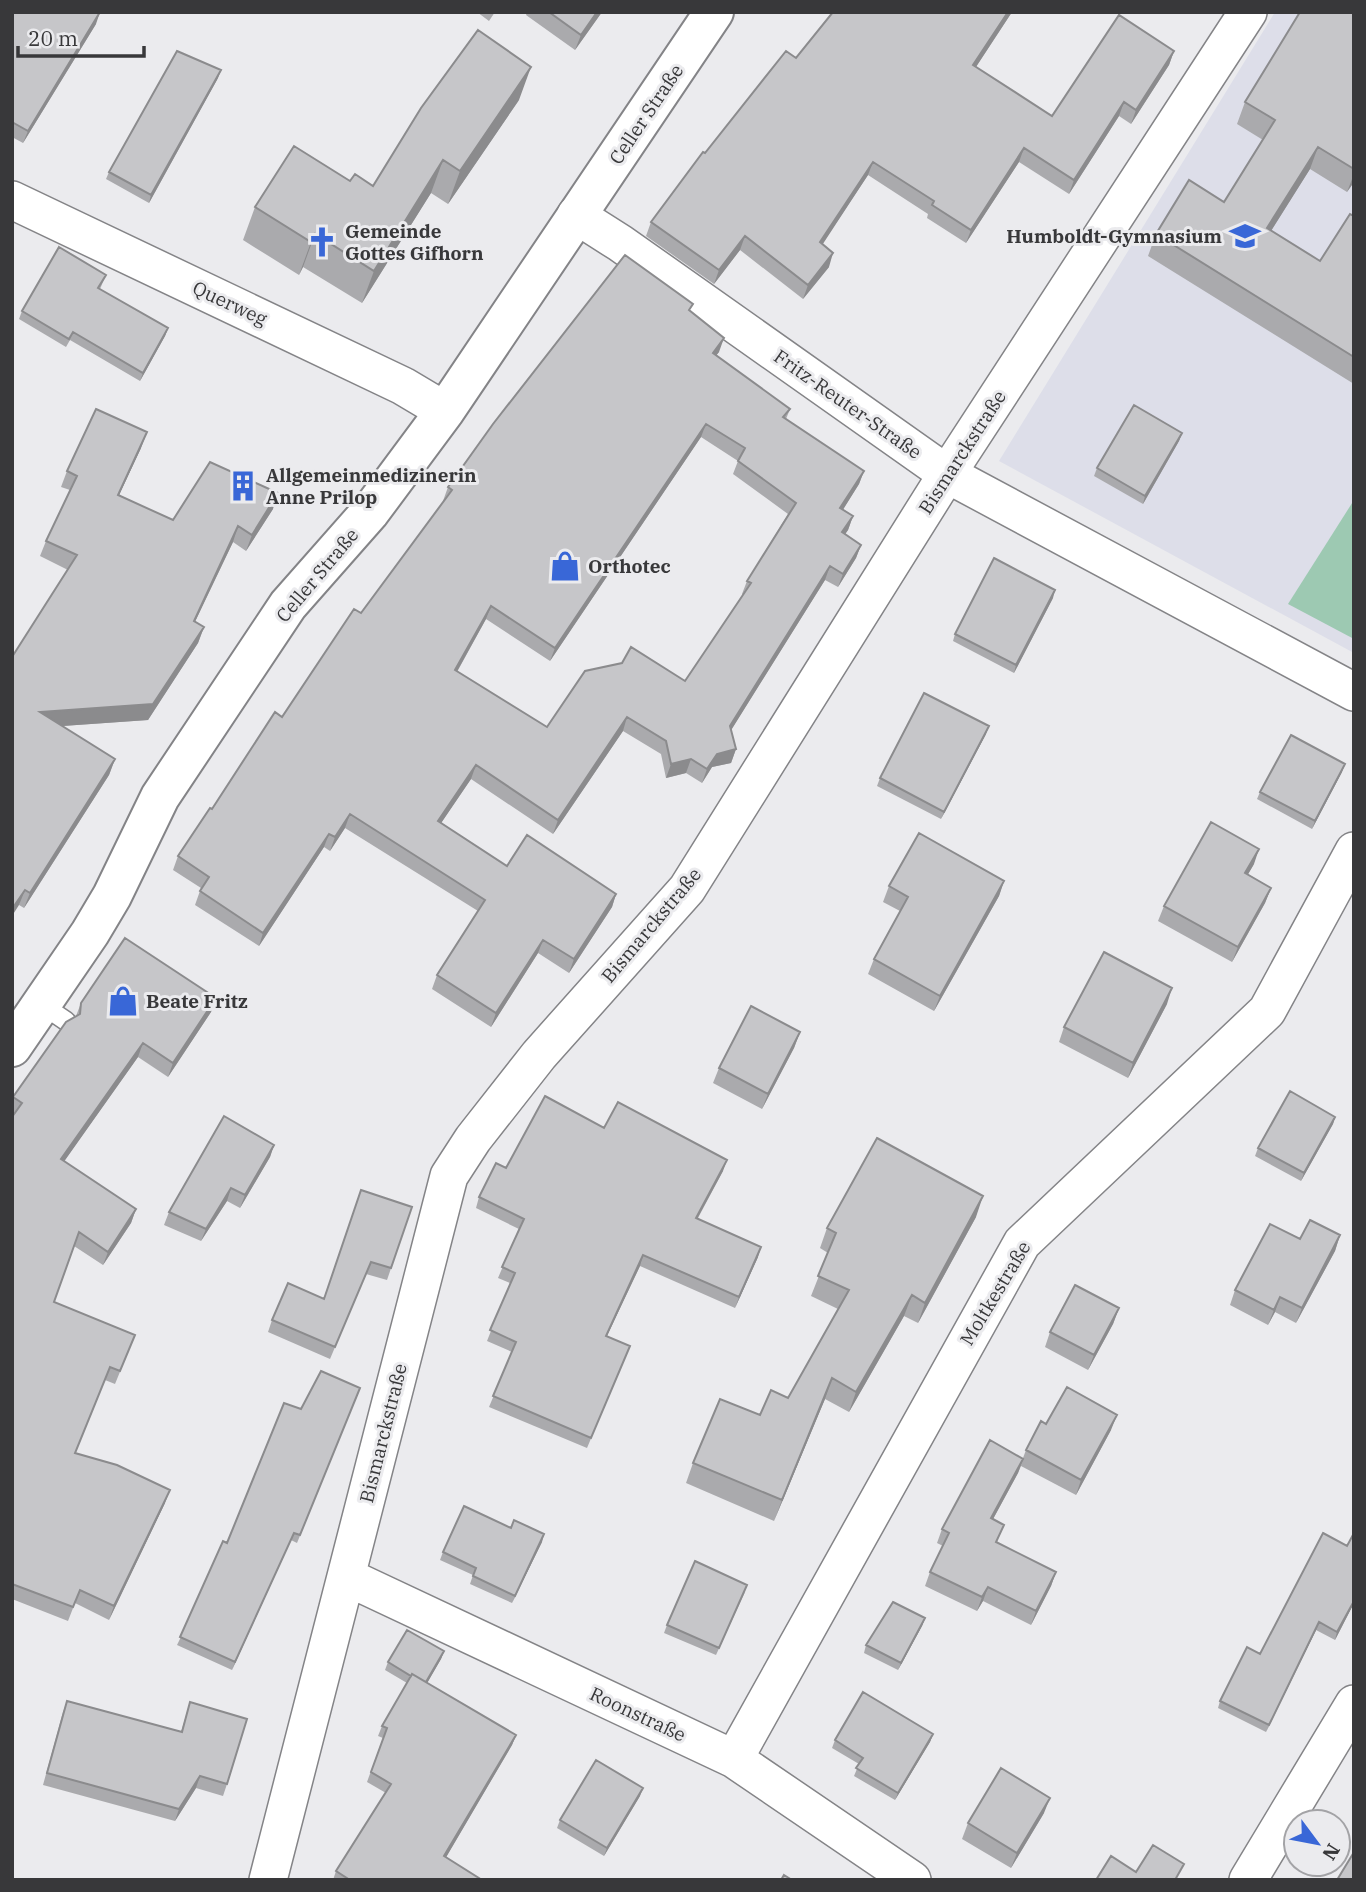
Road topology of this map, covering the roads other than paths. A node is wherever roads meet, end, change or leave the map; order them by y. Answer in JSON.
{"nodes":[{"id":1,"x":714,"y":12,"type":"edge"},
{"id":2,"x":1248,"y":12,"type":"edge"},
{"id":3,"x":12,"y":200,"type":"edge"},
{"id":4,"x":576,"y":215,"type":"junction"},
{"id":5,"x":445,"y":411,"type":"junction"},
{"id":6,"x":947,"y":474,"type":"junction"},
{"id":7,"x":1354,"y":692,"type":"edge"},
{"id":8,"x":1354,"y":851,"type":"edge"},
{"id":9,"x":12,"y":1046,"type":"edge"},
{"id":10,"x":347,"y":1577,"type":"junction"},
{"id":11,"x":1354,"y":1704,"type":"edge"},
{"id":12,"x":734,"y":1759,"type":"junction"},
{"id":13,"x":268,"y":1880,"type":"edge"},
{"id":14,"x":912,"y":1880,"type":"edge"},
{"id":15,"x":1248,"y":1880,"type":"edge"}],
"edges":[{"from":1,"to":4,"type":"street","name":"Celler Straße"},
{"from":2,"to":6,"type":"street","name":"Bismarckstraße"},
{"from":3,"to":5,"type":"street","name":"Querweg"},
{"from":4,"to":5,"type":"street","name":"Celler Straße"},
{"from":4,"to":6,"type":"street","name":"Fritz-Reuter-Straße"},
{"from":5,"to":9,"type":"street","name":"Celler Straße"},
{"from":6,"to":7,"type":"street","name":"Fritz-Reuter-Straße"},
{"from":6,"to":10,"type":"street","name":"Bismarckstraße"},
{"from":8,"to":12,"type":"street","name":"Moltkestraße"},
{"from":10,"to":12,"type":"street","name":"Roonstraße"},
{"from":10,"to":13,"type":"street","name":"Bismarckstraße"},
{"from":11,"to":15,"type":"street"},
{"from":12,"to":14,"type":"street","name":"Roonstraße"}]}
